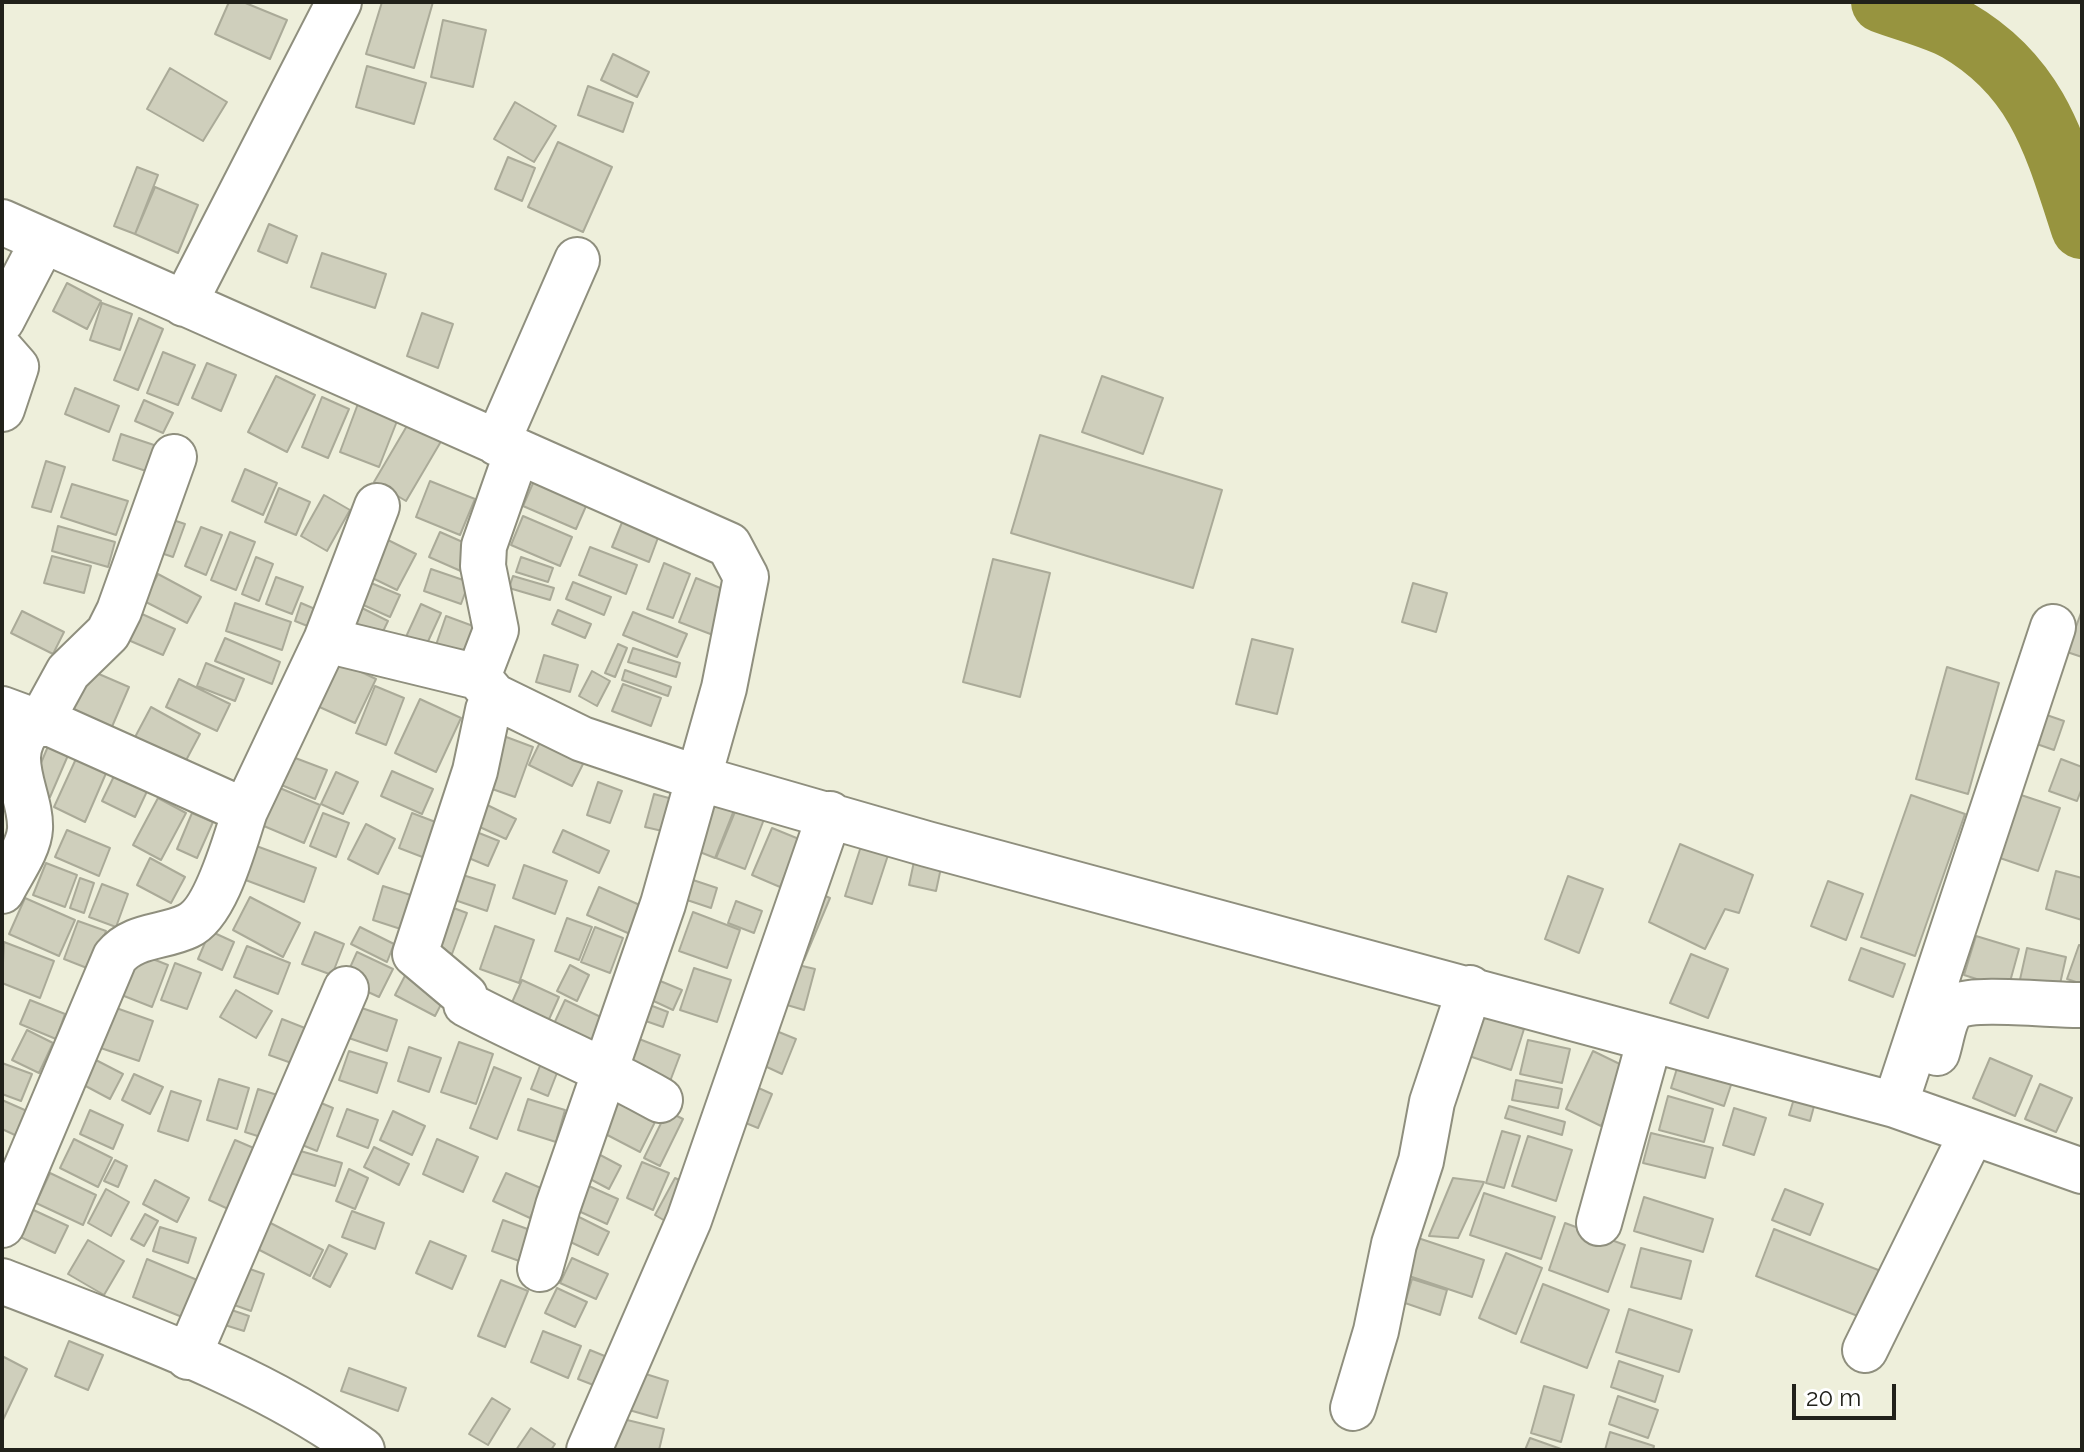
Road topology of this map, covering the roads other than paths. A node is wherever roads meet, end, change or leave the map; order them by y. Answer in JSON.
{"nodes":[{"id":1,"x":339,"y":2,"type":"edge"},
{"id":2,"x":2,"y":222,"type":"edge"},
{"id":3,"x":43,"y":241,"type":"junction"},
{"id":4,"x":577,"y":260,"type":"dead end"},
{"id":5,"x":184,"y":304,"type":"junction"},
{"id":6,"x":2,"y":320,"type":"edge"},
{"id":7,"x":2,"y":351,"type":"edge"},
{"id":8,"x":2,"y":409,"type":"edge"},
{"id":9,"x":507,"y":447,"type":"junction"},
{"id":10,"x":174,"y":457,"type":"dead end"},
{"id":11,"x":377,"y":506,"type":"dead end"},
{"id":12,"x":2053,"y":627,"type":"dead end"},
{"id":13,"x":326,"y":640,"type":"junction"},
{"id":14,"x":486,"y":686,"type":"junction"},
{"id":15,"x":21,"y":716,"type":"edge"},
{"id":16,"x":698,"y":778,"type":"junction"},
{"id":17,"x":245,"y":811,"type":"junction"},
{"id":18,"x":830,"y":814,"type":"junction"},
{"id":19,"x":2,"y":891,"type":"edge"},
{"id":20,"x":1470,"y":988,"type":"junction"},
{"id":21,"x":346,"y":989,"type":"dead end"},
{"id":22,"x":2082,"y":1005,"type":"edge"},
{"id":23,"x":1650,"y":1039,"type":"junction"},
{"id":24,"x":606,"y":1069,"type":"junction"},
{"id":25,"x":660,"y":1100,"type":"dead end"},
{"id":26,"x":1906,"y":1109,"type":"junction"},
{"id":27,"x":1972,"y":1133,"type":"junction"},
{"id":28,"x":2082,"y":1171,"type":"edge"},
{"id":29,"x":1599,"y":1223,"type":"dead end"},
{"id":30,"x":2,"y":1225,"type":"edge"},
{"id":31,"x":540,"y":1269,"type":"dead end"},
{"id":32,"x":2,"y":1281,"type":"edge"},
{"id":33,"x":1865,"y":1350,"type":"dead end"},
{"id":34,"x":188,"y":1357,"type":"junction"},
{"id":35,"x":1353,"y":1408,"type":"dead end"},
{"id":36,"x":362,"y":1450,"type":"edge"},
{"id":37,"x":589,"y":1450,"type":"edge"}],
"edges":[{"from":1,"to":5,"type":"street"},
{"from":2,"to":3,"type":"street"},
{"from":3,"to":5,"type":"street"},
{"from":3,"to":6,"type":"street"},
{"from":4,"to":9,"type":"street"},
{"from":5,"to":9,"type":"street"},
{"from":7,"to":8,"type":"street"},
{"from":9,"to":14,"type":"street"},
{"from":9,"to":16,"type":"street"},
{"from":10,"to":15,"type":"street"},
{"from":11,"to":13,"type":"street"},
{"from":12,"to":26,"type":"street"},
{"from":13,"to":14,"type":"street"},
{"from":13,"to":17,"type":"street"},
{"from":14,"to":16,"type":"street"},
{"from":14,"to":24,"type":"street"},
{"from":15,"to":17,"type":"street"},
{"from":15,"to":19,"type":"street"},
{"from":16,"to":18,"type":"street"},
{"from":16,"to":24,"type":"street"},
{"from":17,"to":30,"type":"street"},
{"from":18,"to":20,"type":"street"},
{"from":18,"to":37,"type":"street"},
{"from":20,"to":23,"type":"street"},
{"from":20,"to":35,"type":"street"},
{"from":21,"to":34,"type":"street"},
{"from":22,"to":26,"type":"street"},
{"from":23,"to":26,"type":"street"},
{"from":23,"to":29,"type":"street"},
{"from":24,"to":25,"type":"street"},
{"from":24,"to":31,"type":"street"},
{"from":26,"to":27,"type":"street"},
{"from":27,"to":28,"type":"street"},
{"from":27,"to":33,"type":"street"},
{"from":32,"to":34,"type":"street"},
{"from":34,"to":36,"type":"street"}]}
